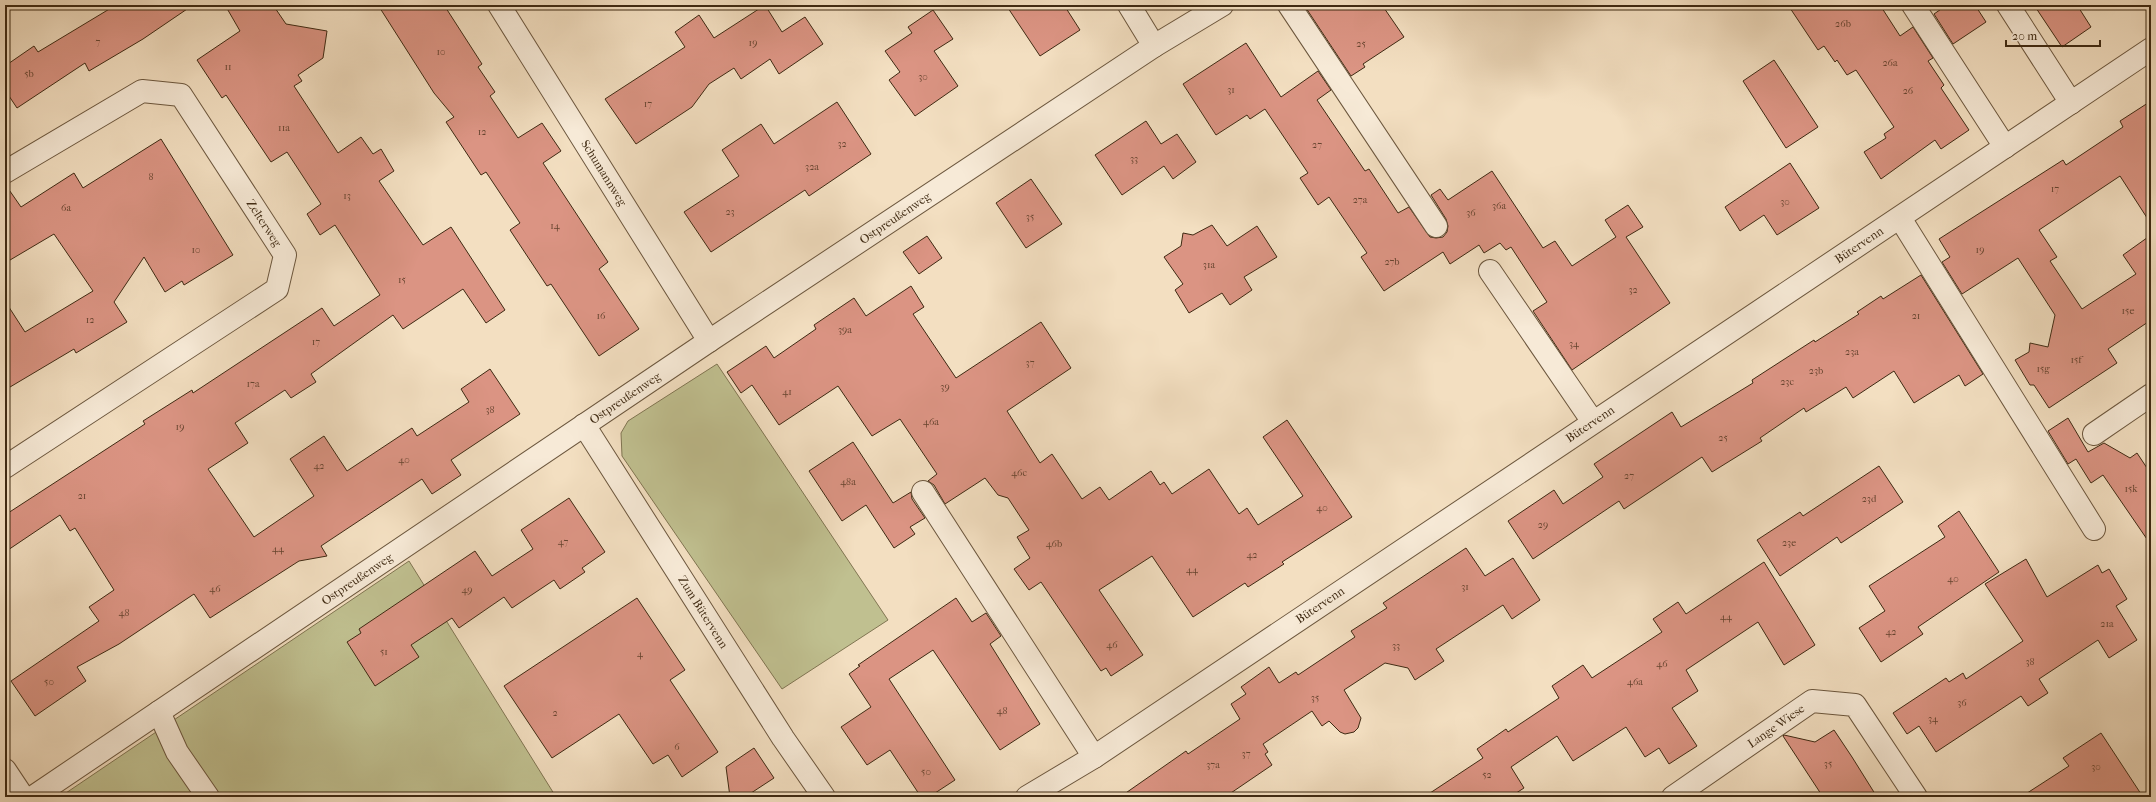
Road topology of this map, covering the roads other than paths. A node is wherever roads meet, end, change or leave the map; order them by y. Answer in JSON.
{"nodes":[{"id":1,"x":499,"y":5,"type":"edge"},
{"id":2,"x":1129,"y":5,"type":"edge"},
{"id":3,"x":1222,"y":5,"type":"edge"},
{"id":4,"x":1289,"y":5,"type":"edge"},
{"id":5,"x":1913,"y":5,"type":"edge"},
{"id":6,"x":2008,"y":5,"type":"edge"},
{"id":7,"x":1154,"y":46,"type":"junction"},
{"id":8,"x":2151,"y":49,"type":"edge"},
{"id":9,"x":2071,"y":103,"type":"junction"},
{"id":10,"x":2006,"y":147,"type":"junction"},
{"id":11,"x":5,"y":172,"type":"edge"},
{"id":12,"x":1900,"y":218,"type":"junction"},
{"id":13,"x":1436,"y":226,"type":"dead end"},
{"id":14,"x":1490,"y":271,"type":"dead end"},
{"id":15,"x":709,"y":341,"type":"junction"},
{"id":16,"x":2151,"y":395,"type":"edge"},
{"id":17,"x":1593,"y":422,"type":"junction"},
{"id":18,"x":584,"y":425,"type":"junction"},
{"id":19,"x":2094,"y":434,"type":"dead end"},
{"id":20,"x":5,"y":467,"type":"edge"},
{"id":21,"x":922,"y":492,"type":"dead end"},
{"id":22,"x":2094,"y":529,"type":"dead end"},
{"id":23,"x":159,"y":712,"type":"junction"},
{"id":24,"x":1094,"y":757,"type":"junction"},
{"id":25,"x":5,"y":770,"type":"edge"},
{"id":26,"x":23,"y":797,"type":"edge"},
{"id":27,"x":33,"y":797,"type":"edge"},
{"id":28,"x":208,"y":797,"type":"edge"},
{"id":29,"x":824,"y":797,"type":"edge"},
{"id":30,"x":1026,"y":797,"type":"edge"},
{"id":31,"x":1673,"y":797,"type":"edge"},
{"id":32,"x":1916,"y":797,"type":"edge"}],
"edges":[{"from":1,"to":15,"type":"street","name":"Schumannweg"},
{"from":2,"to":7,"type":"street"},
{"from":3,"to":7,"type":"street","name":"Ostpreußenweg"},
{"from":4,"to":13,"type":"street"},
{"from":5,"to":10,"type":"street"},
{"from":6,"to":9,"type":"street"},
{"from":7,"to":15,"type":"street","name":"Ostpreußenweg"},
{"from":8,"to":9,"type":"street","name":"Bütervenn"},
{"from":9,"to":10,"type":"street","name":"Bütervenn"},
{"from":10,"to":12,"type":"street","name":"Bütervenn"},
{"from":11,"to":20,"type":"street","name":"Zelterweg"},
{"from":12,"to":17,"type":"street","name":"Bütervenn"},
{"from":12,"to":22,"type":"street"},
{"from":14,"to":17,"type":"street"},
{"from":15,"to":18,"type":"street","name":"Ostpreußenweg"},
{"from":16,"to":19,"type":"street"},
{"from":17,"to":24,"type":"street","name":"Bütervenn"},
{"from":18,"to":23,"type":"street","name":"Ostpreußenweg"},
{"from":18,"to":29,"type":"street","name":"Zum Bütervenn"},
{"from":21,"to":24,"type":"street"},
{"from":23,"to":27,"type":"street","name":"Ostpreußenweg"},
{"from":23,"to":28,"type":"street"},
{"from":24,"to":30,"type":"street","name":"Bütervenn"},
{"from":25,"to":26,"type":"street"},
{"from":31,"to":32,"type":"street","name":"Lange Wiese"}]}
